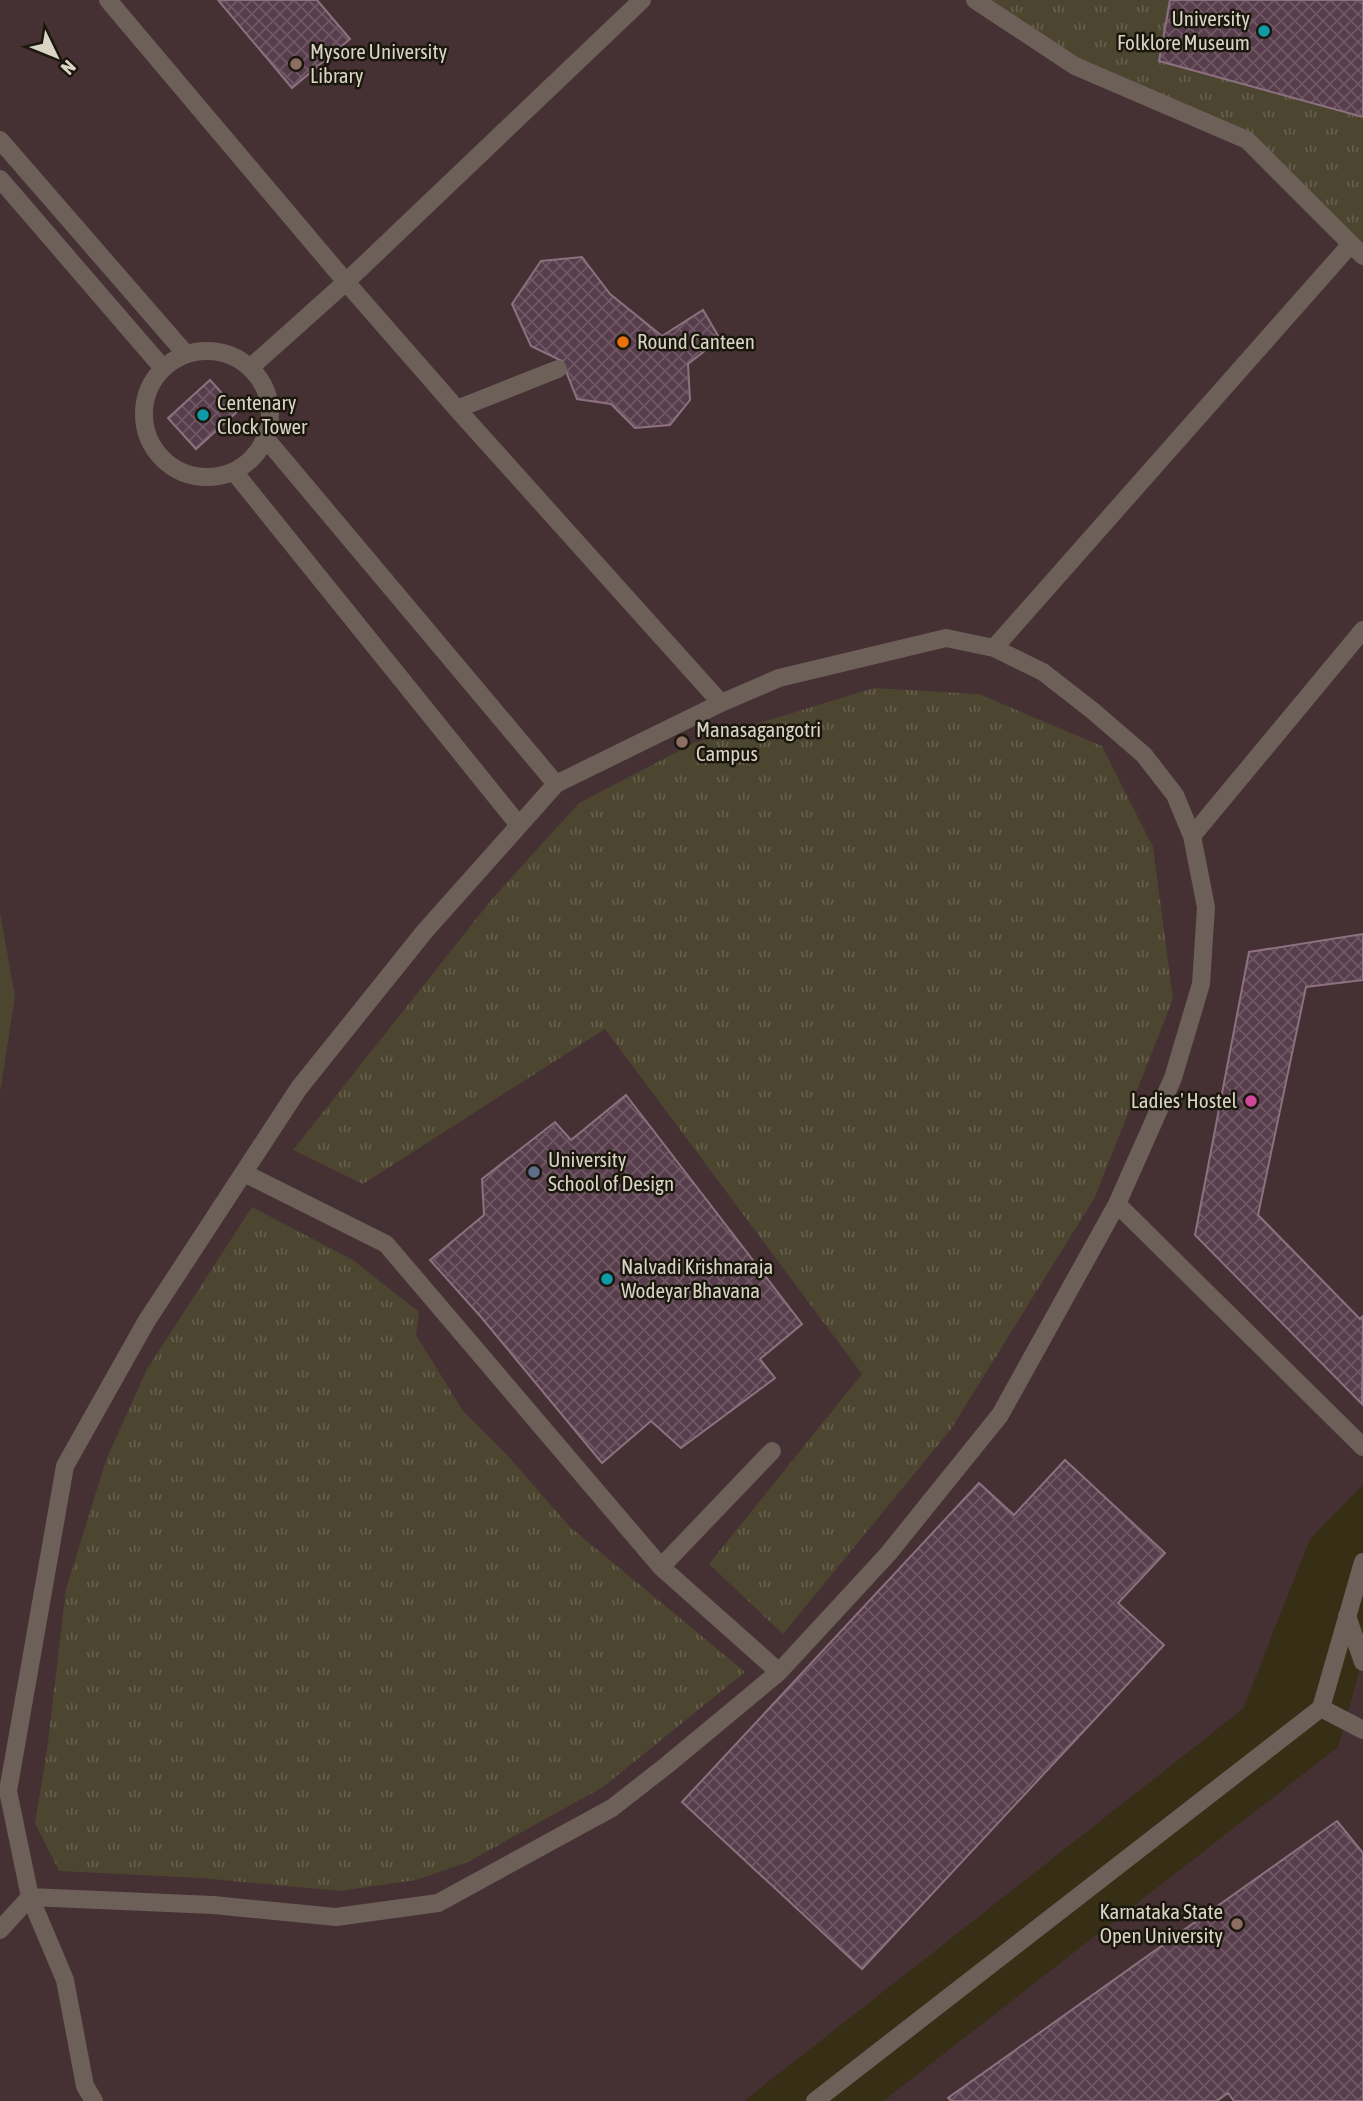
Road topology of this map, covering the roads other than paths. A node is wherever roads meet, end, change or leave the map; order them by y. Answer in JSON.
{"nodes":[{"id":1,"x":108,"y":0,"type":"edge"},
{"id":2,"x":642,"y":0,"type":"edge"},
{"id":3,"x":975,"y":0,"type":"edge"},
{"id":4,"x":0,"y":140,"type":"edge"},
{"id":5,"x":0,"y":179,"type":"edge"},
{"id":6,"x":1357,"y":250,"type":"edge"},
{"id":7,"x":346,"y":282,"type":"junction"},
{"id":8,"x":185,"y":353,"type":"junction"},
{"id":9,"x":252,"y":366,"type":"junction"},
{"id":10,"x":162,"y":367,"type":"junction"},
{"id":11,"x":558,"y":369,"type":"dead end"},
{"id":12,"x":457,"y":409,"type":"junction"},
{"id":13,"x":267,"y":440,"type":"junction"},
{"id":14,"x":234,"y":473,"type":"junction"},
{"id":15,"x":1363,"y":630,"type":"edge"},
{"id":16,"x":994,"y":648,"type":"junction"},
{"id":17,"x":721,"y":703,"type":"junction"},
{"id":18,"x":556,"y":784,"type":"junction"},
{"id":19,"x":518,"y":824,"type":"junction"},
{"id":20,"x":1192,"y":836,"type":"junction"},
{"id":21,"x":244,"y":1173,"type":"junction"},
{"id":22,"x":1117,"y":1204,"type":"junction"},
{"id":23,"x":1363,"y":1447,"type":"edge"},
{"id":24,"x":772,"y":1451,"type":"dead end"},
{"id":25,"x":1363,"y":1562,"type":"edge"},
{"id":26,"x":661,"y":1567,"type":"junction"},
{"id":27,"x":1347,"y":1616,"type":"junction"},
{"id":28,"x":1363,"y":1662,"type":"edge"},
{"id":29,"x":779,"y":1672,"type":"junction"},
{"id":30,"x":1321,"y":1708,"type":"junction"},
{"id":31,"x":1363,"y":1730,"type":"edge"},
{"id":32,"x":30,"y":1897,"type":"junction"},
{"id":33,"x":0,"y":1930,"type":"edge"},
{"id":34,"x":94,"y":2101,"type":"edge"},
{"id":35,"x":815,"y":2101,"type":"edge"}],
"edges":[{"from":1,"to":7,"type":"street"},
{"from":2,"to":7,"type":"street"},
{"from":3,"to":6,"type":"street"},
{"from":4,"to":8,"type":"street"},
{"from":5,"to":10,"type":"street"},
{"from":6,"to":16,"type":"street"},
{"from":7,"to":9,"type":"street"},
{"from":7,"to":12,"type":"street"},
{"from":8,"to":9,"type":"street"},
{"from":8,"to":10,"type":"street"},
{"from":9,"to":13,"type":"street"},
{"from":10,"to":14,"type":"street"},
{"from":11,"to":12,"type":"street"},
{"from":12,"to":17,"type":"street"},
{"from":13,"to":14,"type":"street"},
{"from":13,"to":18,"type":"street"},
{"from":14,"to":19,"type":"street"},
{"from":15,"to":20,"type":"street"},
{"from":16,"to":17,"type":"street"},
{"from":16,"to":20,"type":"street"},
{"from":17,"to":18,"type":"street"},
{"from":18,"to":19,"type":"street"},
{"from":19,"to":21,"type":"street"},
{"from":20,"to":22,"type":"street"},
{"from":21,"to":26,"type":"street"},
{"from":21,"to":32,"type":"street"},
{"from":22,"to":23,"type":"street"},
{"from":22,"to":29,"type":"street"},
{"from":24,"to":26,"type":"street"},
{"from":25,"to":27,"type":"street"},
{"from":26,"to":29,"type":"street"},
{"from":27,"to":28,"type":"street"},
{"from":27,"to":30,"type":"street"},
{"from":29,"to":32,"type":"street"},
{"from":30,"to":31,"type":"street"},
{"from":30,"to":35,"type":"street"},
{"from":32,"to":33,"type":"street"},
{"from":32,"to":34,"type":"street"}]}
